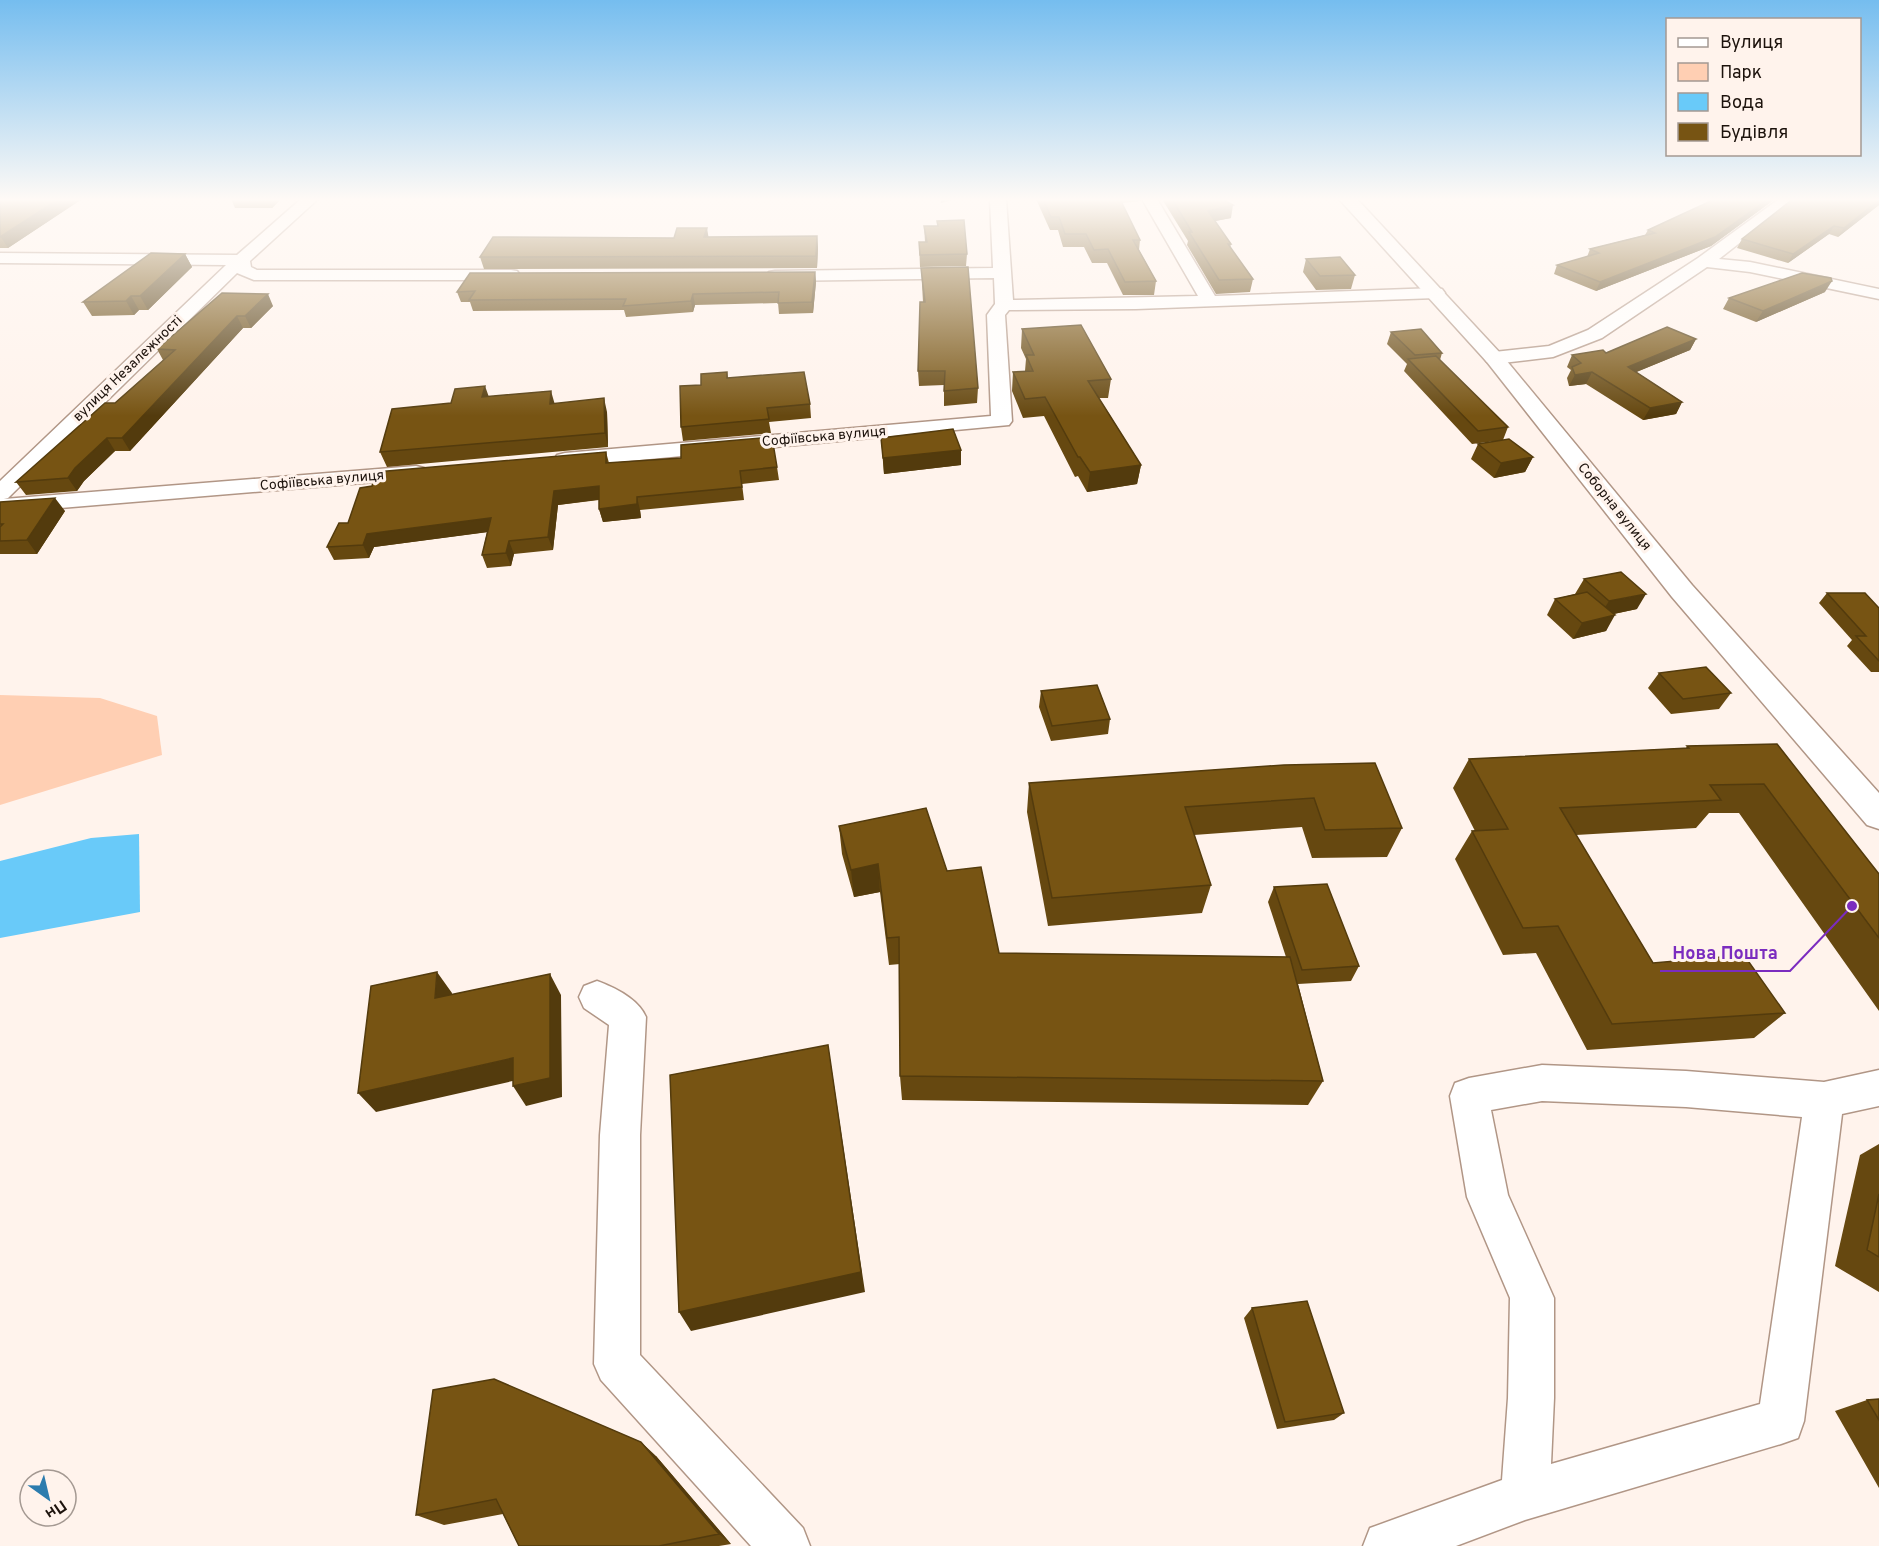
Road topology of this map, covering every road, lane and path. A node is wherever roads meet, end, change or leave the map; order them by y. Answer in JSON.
{"nodes":[{"id":1,"x":229,"y":271,"type":"edge"},
{"id":2,"x":246,"y":271,"type":"edge"},
{"id":3,"x":1191,"y":271,"type":"edge"},
{"id":4,"x":1415,"y":271,"type":"edge"},
{"id":5,"x":1690,"y":271,"type":"edge"},
{"id":6,"x":1771,"y":271,"type":"edge"},
{"id":7,"x":1002,"y":273,"type":"joint"},
{"id":8,"x":526,"y":276,"type":"edge"},
{"id":9,"x":758,"y":276,"type":"edge"},
{"id":10,"x":1436,"y":293,"type":"junction"},
{"id":11,"x":1879,"y":294,"type":"edge"},
{"id":12,"x":1209,"y":301,"type":"junction"},
{"id":13,"x":1004,"y":305,"type":"junction"},
{"id":14,"x":1494,"y":358,"type":"junction"},
{"id":15,"x":543,"y":462,"type":"edge"},
{"id":16,"x":436,"y":471,"type":"edge"},
{"id":17,"x":0,"y":493,"type":"edge"},
{"id":18,"x":0,"y":506,"type":"edge"},
{"id":19,"x":1879,"y":816,"type":"edge"},
{"id":20,"x":597,"y":998,"type":"dead end"},
{"id":21,"x":1879,"y":1088,"type":"edge"},
{"id":22,"x":1824,"y":1100,"type":"junction"},
{"id":23,"x":1525,"y":1496,"type":"junction"},
{"id":24,"x":785,"y":1546,"type":"edge"},
{"id":25,"x":1388,"y":1546,"type":"edge"}],
"edges":[{"from":1,"to":17,"type":"street","name":"вулиця Незалежності"},
{"from":2,"to":8,"type":"street"},
{"from":3,"to":12,"type":"street"},
{"from":4,"to":10,"type":"street","name":"Соборна вулиця"},
{"from":5,"to":14,"type":"street"},
{"from":6,"to":11,"type":"street"},
{"from":7,"to":9,"type":"street"},
{"from":7,"to":13,"type":"street"},
{"from":10,"to":12,"type":"street"},
{"from":10,"to":14,"type":"street","name":"Соборна вулиця"},
{"from":12,"to":13,"type":"street"},
{"from":13,"to":15,"type":"street","name":"Софіївська вулиця"},
{"from":14,"to":19,"type":"street","name":"Соборна вулиця"},
{"from":16,"to":18,"type":"street","name":"Софіївська вулиця"},
{"from":20,"to":24,"type":"street"},
{"from":21,"to":22,"type":"street"},
{"from":22,"to":23,"type":"street"},
{"from":22,"to":23,"type":"street"},
{"from":23,"to":25,"type":"street"}]}
